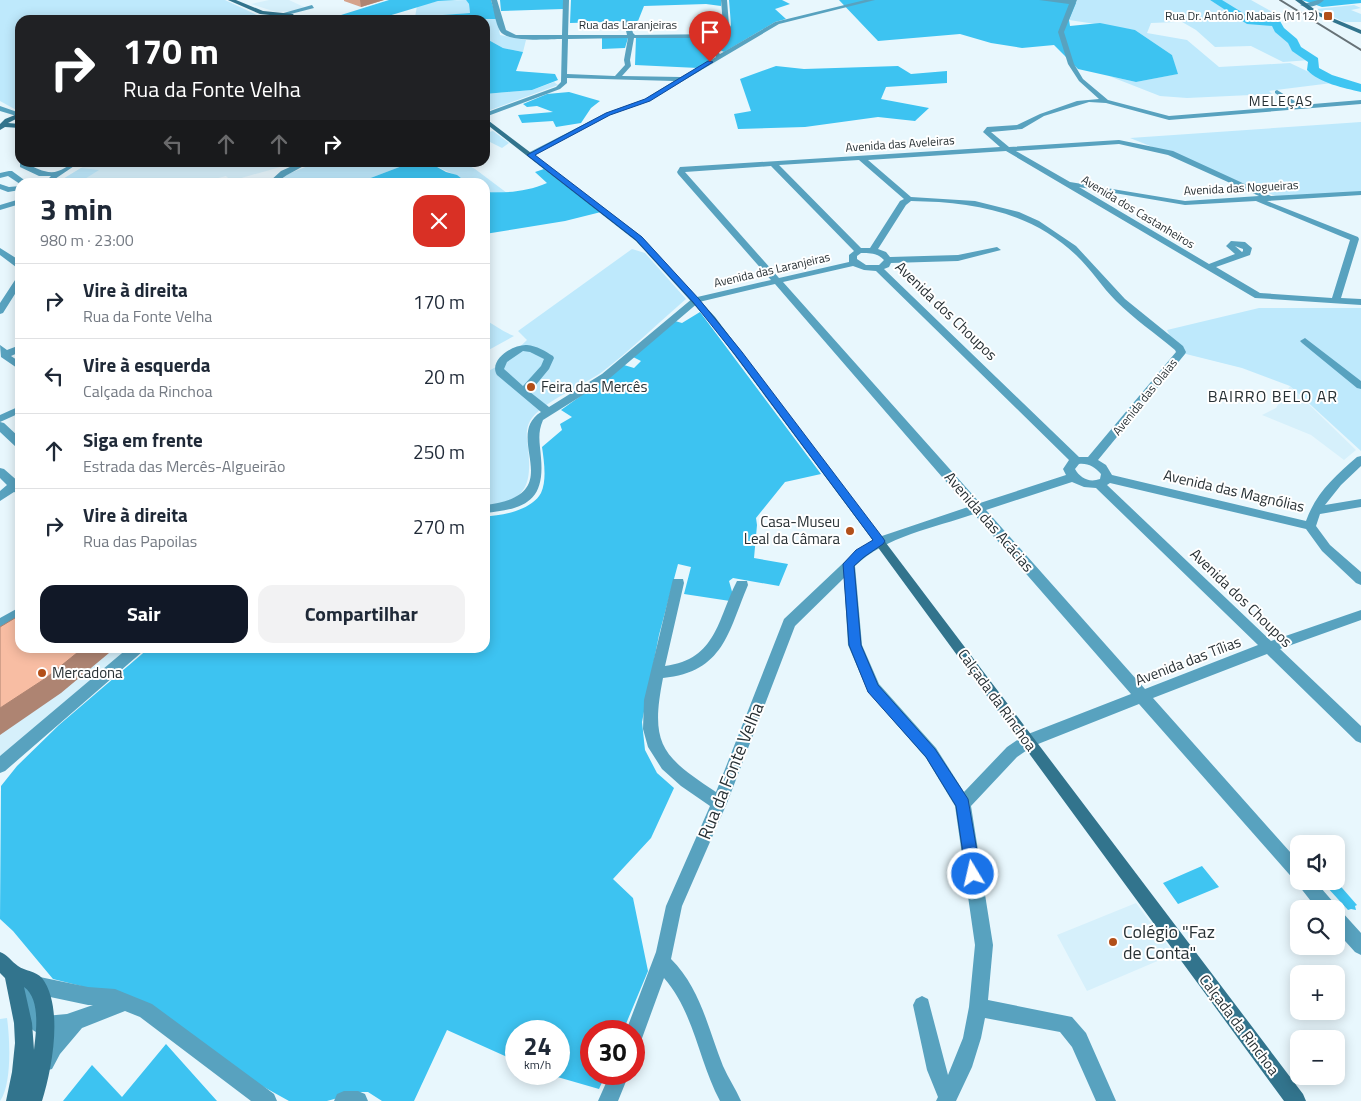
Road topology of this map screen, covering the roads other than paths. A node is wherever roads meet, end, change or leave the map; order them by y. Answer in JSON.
{"nodes":[{"id":1,"x":231,"y":0,"type":"edge"},
{"id":2,"x":494,"y":0,"type":"edge"},
{"id":3,"x":566,"y":0,"type":"edge"},
{"id":4,"x":724,"y":0,"type":"edge"},
{"id":5,"x":872,"y":0,"type":"edge"},
{"id":6,"x":1042,"y":0,"type":"edge"},
{"id":7,"x":1321,"y":0,"type":"edge"},
{"id":8,"x":1074,"y":2,"type":"edge"},
{"id":9,"x":1300,"y":2,"type":"edge"},
{"id":10,"x":311,"y":3,"type":"edge"},
{"id":11,"x":281,"y":14,"type":"junction"},
{"id":12,"x":258,"y":15,"type":"edge"},
{"id":13,"x":276,"y":15,"type":"edge"},
{"id":14,"x":291,"y":15,"type":"edge"},
{"id":15,"x":298,"y":15,"type":"edge"},
{"id":16,"x":627,"y":22,"type":"dead end"},
{"id":17,"x":1361,"y":32,"type":"edge"},
{"id":18,"x":631,"y":35,"type":"junction"},
{"id":19,"x":721,"y":36,"type":"junction"},
{"id":20,"x":565,"y":37,"type":"junction"},
{"id":21,"x":719,"y":57,"type":"junction"},
{"id":22,"x":565,"y":76,"type":"junction"},
{"id":23,"x":586,"y":77,"type":"junction"},
{"id":24,"x":617,"y":78,"type":"junction"},
{"id":25,"x":686,"y":79,"type":"junction"},
{"id":26,"x":562,"y":86,"type":"junction"},
{"id":27,"x":1277,"y":92,"type":"dead end"},
{"id":28,"x":1106,"y":101,"type":"junction"},
{"id":29,"x":1361,"y":102,"type":"edge"},
{"id":30,"x":1298,"y":106,"type":"junction"},
{"id":31,"x":3,"y":110,"type":"edge"},
{"id":32,"x":490,"y":113,"type":"edge"},
{"id":33,"x":15,"y":114,"type":"edge"},
{"id":34,"x":15,"y":118,"type":"edge"},
{"id":35,"x":490,"y":124,"type":"edge"},
{"id":36,"x":2,"y":126,"type":"edge"},
{"id":37,"x":15,"y":127,"type":"edge"},
{"id":38,"x":1006,"y":148,"type":"junction"},
{"id":39,"x":531,"y":155,"type":"junction"},
{"id":40,"x":860,"y":157,"type":"junction"},
{"id":41,"x":772,"y":164,"type":"junction"},
{"id":42,"x":27,"y":167,"type":"edge"},
{"id":43,"x":297,"y":167,"type":"edge"},
{"id":44,"x":68,"y":168,"type":"edge"},
{"id":45,"x":683,"y":169,"type":"joint"},
{"id":46,"x":42,"y":174,"type":"junction"},
{"id":47,"x":59,"y":174,"type":"junction"},
{"id":48,"x":0,"y":176,"type":"edge"},
{"id":49,"x":17,"y":178,"type":"edge"},
{"id":50,"x":35,"y":178,"type":"edge"},
{"id":51,"x":54,"y":178,"type":"edge"},
{"id":52,"x":278,"y":178,"type":"edge"},
{"id":53,"x":1063,"y":182,"type":"junction"},
{"id":54,"x":0,"y":186,"type":"edge"},
{"id":55,"x":15,"y":189,"type":"edge"},
{"id":56,"x":1361,"y":193,"type":"edge"},
{"id":57,"x":1269,"y":198,"type":"junction"},
{"id":58,"x":909,"y":199,"type":"junction"},
{"id":59,"x":1258,"y":199,"type":"junction"},
{"id":60,"x":15,"y":203,"type":"edge"},
{"id":61,"x":0,"y":208,"type":"edge"},
{"id":62,"x":1358,"y":238,"type":"edge"},
{"id":63,"x":873,"y":250,"type":"junction"},
{"id":64,"x":997,"y":250,"type":"dead end"},
{"id":65,"x":859,"y":251,"type":"junction"},
{"id":66,"x":0,"y":252,"type":"edge"},
{"id":67,"x":1240,"y":254,"type":"dead end"},
{"id":68,"x":888,"y":260,"type":"junction"},
{"id":69,"x":15,"y":261,"type":"edge"},
{"id":70,"x":854,"y":263,"type":"junction"},
{"id":71,"x":1208,"y":267,"type":"junction"},
{"id":72,"x":878,"y":268,"type":"junction"},
{"id":73,"x":778,"y":281,"type":"junction"},
{"id":74,"x":15,"y":287,"type":"edge"},
{"id":75,"x":696,"y":300,"type":"junction"},
{"id":76,"x":1336,"y":300,"type":"junction"},
{"id":77,"x":1361,"y":302,"type":"edge"},
{"id":78,"x":0,"y":311,"type":"edge"},
{"id":79,"x":1305,"y":341,"type":"dead end"},
{"id":80,"x":15,"y":349,"type":"edge"},
{"id":81,"x":2,"y":351,"type":"edge"},
{"id":82,"x":15,"y":363,"type":"edge"},
{"id":83,"x":1361,"y":386,"type":"edge"},
{"id":84,"x":525,"y":392,"type":"junction"},
{"id":85,"x":548,"y":412,"type":"junction"},
{"id":86,"x":15,"y":414,"type":"edge"},
{"id":87,"x":15,"y":420,"type":"edge"},
{"id":88,"x":0,"y":424,"type":"edge"},
{"id":89,"x":15,"y":439,"type":"edge"},
{"id":90,"x":1361,"y":460,"type":"edge"},
{"id":91,"x":1077,"y":461,"type":"junction"},
{"id":92,"x":1091,"y":462,"type":"junction"},
{"id":93,"x":0,"y":472,"type":"edge"},
{"id":94,"x":1073,"y":477,"type":"junction"},
{"id":95,"x":1103,"y":481,"type":"junction"},
{"id":96,"x":15,"y":485,"type":"edge"},
{"id":97,"x":15,"y":487,"type":"edge"},
{"id":98,"x":15,"y":488,"type":"edge"},
{"id":99,"x":0,"y":491,"type":"edge"},
{"id":100,"x":0,"y":498,"type":"edge"},
{"id":101,"x":1361,"y":503,"type":"edge"},
{"id":102,"x":490,"y":508,"type":"edge"},
{"id":103,"x":977,"y":508,"type":"junction"},
{"id":104,"x":1314,"y":511,"type":"junction"},
{"id":105,"x":1310,"y":526,"type":"junction"},
{"id":106,"x":880,"y":541,"type":"junction"},
{"id":107,"x":848,"y":564,"type":"junction"},
{"id":108,"x":1361,"y":580,"type":"edge"},
{"id":109,"x":678,"y":582,"type":"dead end"},
{"id":110,"x":742,"y":585,"type":"dead end"},
{"id":111,"x":15,"y":615,"type":"edge"},
{"id":112,"x":1361,"y":615,"type":"edge"},
{"id":113,"x":0,"y":625,"type":"edge"},
{"id":114,"x":1269,"y":647,"type":"junction"},
{"id":115,"x":131,"y":653,"type":"edge"},
{"id":116,"x":658,"y":672,"type":"junction"},
{"id":117,"x":1141,"y":696,"type":"junction"},
{"id":118,"x":1361,"y":736,"type":"edge"},
{"id":119,"x":1028,"y":741,"type":"junction"},
{"id":120,"x":2,"y":766,"type":"edge"},
{"id":121,"x":719,"y":803,"type":"junction"},
{"id":122,"x":962,"y":804,"type":"junction"},
{"id":123,"x":1290,"y":865,"type":"edge"},
{"id":124,"x":1312,"y":890,"type":"edge"},
{"id":125,"x":1320,"y":900,"type":"edge"},
{"id":126,"x":1345,"y":928,"type":"edge"},
{"id":127,"x":1361,"y":946,"type":"edge"},
{"id":128,"x":661,"y":962,"type":"junction"},
{"id":129,"x":7,"y":967,"type":"edge"},
{"id":130,"x":36,"y":985,"type":"junction"},
{"id":131,"x":125,"y":1002,"type":"junction"},
{"id":132,"x":922,"y":1004,"type":"dead end"},
{"id":133,"x":978,"y":1007,"type":"junction"},
{"id":134,"x":79,"y":1020,"type":"junction"},
{"id":135,"x":639,"y":1020,"type":"edge"},
{"id":136,"x":44,"y":1025,"type":"junction"},
{"id":137,"x":41,"y":1069,"type":"junction"},
{"id":138,"x":615,"y":1085,"type":"edge"},
{"id":139,"x":947,"y":1099,"type":"edge"},
{"id":140,"x":16,"y":1101,"type":"edge"},
{"id":141,"x":32,"y":1101,"type":"edge"},
{"id":142,"x":266,"y":1101,"type":"edge"},
{"id":143,"x":344,"y":1101,"type":"edge"},
{"id":144,"x":358,"y":1101,"type":"edge"},
{"id":145,"x":608,"y":1101,"type":"edge"},
{"id":146,"x":731,"y":1101,"type":"edge"},
{"id":147,"x":1106,"y":1101,"type":"edge"},
{"id":148,"x":1296,"y":1101,"type":"edge"}],
"edges":[{"from":1,"to":12,"type":"street"},
{"from":2,"to":20,"type":"street","name":"Rua das Laranjeiras"},
{"from":3,"to":20,"type":"street"},
{"from":4,"to":19,"type":"street"},
{"from":5,"to":21,"type":"street"},
{"from":6,"to":8,"type":"street"},
{"from":7,"to":9,"type":"street"},
{"from":8,"to":28,"type":"street"},
{"from":9,"to":17,"type":"street"},
{"from":10,"to":11,"type":"street"},
{"from":10,"to":15,"type":"street"},
{"from":11,"to":13,"type":"street"},
{"from":11,"to":14,"type":"street"},
{"from":16,"to":18,"type":"street"},
{"from":18,"to":19,"type":"street","name":"Rua das Laranjeiras"},
{"from":18,"to":20,"type":"street","name":"Rua das Laranjeiras"},
{"from":18,"to":24,"type":"street"},
{"from":19,"to":21,"type":"street"},
{"from":20,"to":22,"type":"street"},
{"from":21,"to":25,"type":"street"},
{"from":22,"to":23,"type":"street"},
{"from":22,"to":26,"type":"street"},
{"from":23,"to":24,"type":"street"},
{"from":23,"to":26,"type":"street"},
{"from":24,"to":25,"type":"street"},
{"from":25,"to":39,"type":"street"},
{"from":26,"to":32,"type":"street"},
{"from":27,"to":30,"type":"street"},
{"from":28,"to":30,"type":"street"},
{"from":28,"to":38,"type":"street","name":"Avenida dos Castanheiros"},
{"from":29,"to":30,"type":"street"},
{"from":31,"to":33,"type":"street"},
{"from":31,"to":36,"type":"street"},
{"from":34,"to":36,"type":"street"},
{"from":35,"to":39,"type":"street","name":"Calçada da Rinchoa"},
{"from":36,"to":37,"type":"street"},
{"from":38,"to":40,"type":"street","name":"Avenida das Aveleiras"},
{"from":38,"to":53,"type":"street","name":"Avenida dos Castanheiros"},
{"from":38,"to":57,"type":"street","name":"Avenida das Aveleiras"},
{"from":39,"to":75,"type":"street","name":"Calçada da Rinchoa"},
{"from":40,"to":41,"type":"street","name":"Avenida das Aveleiras"},
{"from":40,"to":58,"type":"street"},
{"from":41,"to":45,"type":"street","name":"Avenida das Aveleiras"},
{"from":41,"to":65,"type":"street"},
{"from":42,"to":46,"type":"street"},
{"from":43,"to":52,"type":"street"},
{"from":44,"to":47,"type":"street"},
{"from":45,"to":73,"type":"street","name":"Avenida das Acácias"},
{"from":46,"to":47,"type":"street"},
{"from":46,"to":50,"type":"street"},
{"from":47,"to":51,"type":"street"},
{"from":48,"to":49,"type":"street"},
{"from":53,"to":59,"type":"street","name":"Avenida das Nogueiras"},
{"from":53,"to":71,"type":"street","name":"Avenida dos Castanheiros"},
{"from":54,"to":55,"type":"street"},
{"from":56,"to":57,"type":"street","name":"Avenida das Nogueiras"},
{"from":57,"to":59,"type":"street","name":"Avenida das Nogueiras"},
{"from":58,"to":63,"type":"street"},
{"from":58,"to":92,"type":"street","name":"Avenida das Olaias"},
{"from":59,"to":62,"type":"street"},
{"from":60,"to":61,"type":"street"},
{"from":62,"to":76,"type":"street"},
{"from":63,"to":65,"type":"street"},
{"from":63,"to":68,"type":"street"},
{"from":64,"to":68,"type":"street"},
{"from":65,"to":70,"type":"street"},
{"from":66,"to":69,"type":"street"},
{"from":67,"to":71,"type":"street"},
{"from":68,"to":72,"type":"street"},
{"from":70,"to":72,"type":"street"},
{"from":70,"to":73,"type":"street","name":"Avenida das Laranjeiras"},
{"from":71,"to":76,"type":"street","name":"Avenida dos Castanheiros"},
{"from":72,"to":91,"type":"street","name":"Avenida dos Choupos"},
{"from":73,"to":75,"type":"street","name":"Avenida das Laranjeiras"},
{"from":73,"to":103,"type":"street","name":"Avenida das Acácias"},
{"from":74,"to":78,"type":"street"},
{"from":75,"to":85,"type":"street"},
{"from":75,"to":106,"type":"street","name":"Calçada da Rinchoa"},
{"from":76,"to":77,"type":"street"},
{"from":79,"to":83,"type":"street"},
{"from":80,"to":81,"type":"street"},
{"from":81,"to":82,"type":"street"},
{"from":84,"to":84,"type":"street"},
{"from":84,"to":85,"type":"street"},
{"from":85,"to":102,"type":"street"},
{"from":86,"to":88,"type":"street"},
{"from":87,"to":88,"type":"street"},
{"from":88,"to":89,"type":"street"},
{"from":90,"to":104,"type":"street"},
{"from":91,"to":92,"type":"street"},
{"from":91,"to":94,"type":"street"},
{"from":92,"to":95,"type":"street","name":"Avenida dos Choupos"},
{"from":93,"to":96,"type":"street"},
{"from":94,"to":95,"type":"street","name":"Avenida das Magnólias"},
{"from":94,"to":103,"type":"street"},
{"from":95,"to":105,"type":"street","name":"Avenida das Magnólias"},
{"from":95,"to":114,"type":"street","name":"Avenida dos Choupos"},
{"from":97,"to":99,"type":"street"},
{"from":98,"to":100,"type":"street"},
{"from":101,"to":104,"type":"street"},
{"from":103,"to":106,"type":"street"},
{"from":103,"to":117,"type":"street","name":"Avenida das Acácias"},
{"from":104,"to":105,"type":"street"},
{"from":105,"to":108,"type":"street","name":"Avenida das Magnólias"},
{"from":106,"to":107,"type":"street","name":"Rua da Fonte Velha"},
{"from":106,"to":119,"type":"street","name":"Calçada da Rinchoa"},
{"from":107,"to":121,"type":"street","name":"Rua da Fonte Velha"},
{"from":107,"to":122,"type":"street"},
{"from":109,"to":116,"type":"street"},
{"from":110,"to":116,"type":"street"},
{"from":111,"to":113,"type":"street"},
{"from":112,"to":114,"type":"street","name":"Avenida das Tílias"},
{"from":114,"to":117,"type":"street","name":"Avenida das Tílias"},
{"from":114,"to":118,"type":"street","name":"Avenida dos Choupos"},
{"from":115,"to":120,"type":"street"},
{"from":116,"to":121,"type":"street"},
{"from":117,"to":119,"type":"street","name":"Avenida das Tílias"},
{"from":117,"to":123,"type":"street","name":"Avenida das Acácias"},
{"from":119,"to":122,"type":"street","name":"Avenida das Tílias"},
{"from":119,"to":148,"type":"street","name":"Calçada da Rinchoa"},
{"from":121,"to":128,"type":"street","name":"Rua da Fonte Velha"},
{"from":122,"to":133,"type":"street"},
{"from":124,"to":125,"type":"street"},
{"from":126,"to":127,"type":"street"},
{"from":128,"to":135,"type":"street","name":"Rua da Fonte Velha"},
{"from":128,"to":146,"type":"street"},
{"from":129,"to":130,"type":"street"},
{"from":129,"to":136,"type":"street"},
{"from":129,"to":140,"type":"street"},
{"from":130,"to":131,"type":"street"},
{"from":130,"to":136,"type":"street"},
{"from":131,"to":134,"type":"street"},
{"from":131,"to":142,"type":"street"},
{"from":132,"to":139,"type":"street"},
{"from":133,"to":139,"type":"street"},
{"from":133,"to":147,"type":"street"},
{"from":134,"to":136,"type":"street"},
{"from":134,"to":137,"type":"street"},
{"from":136,"to":137,"type":"street"},
{"from":137,"to":141,"type":"street"},
{"from":138,"to":145,"type":"street"},
{"from":143,"to":144,"type":"street"}]}
